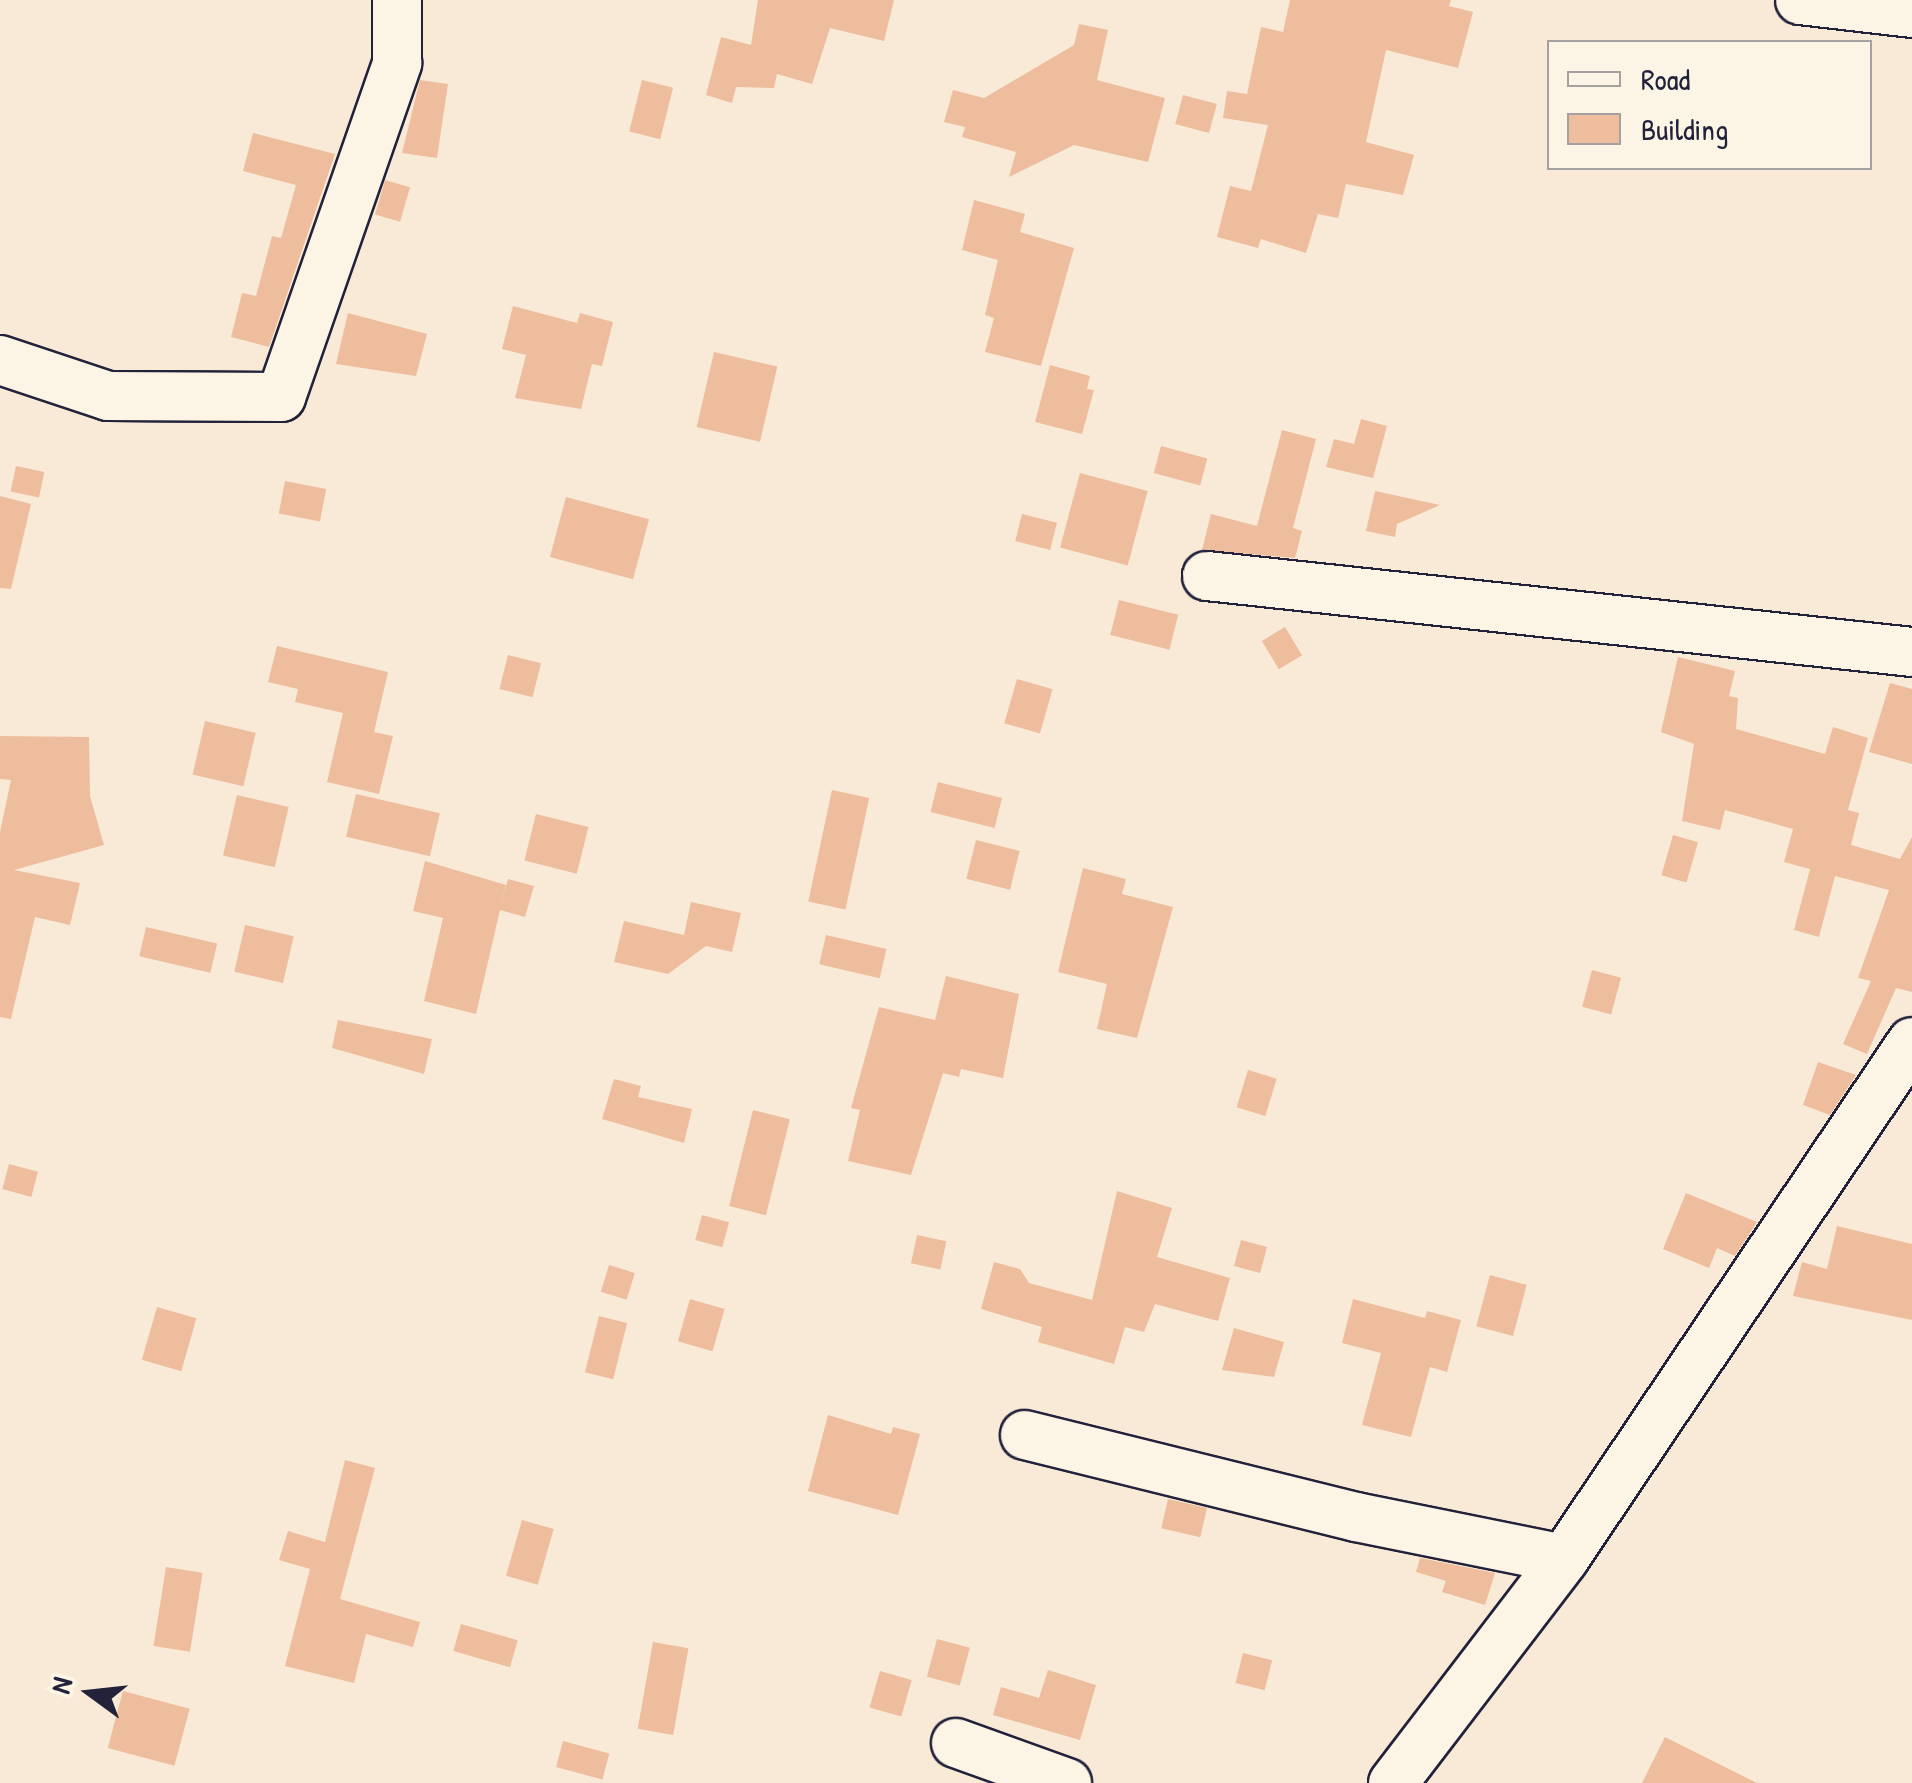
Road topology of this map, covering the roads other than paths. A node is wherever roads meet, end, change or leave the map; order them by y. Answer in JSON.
{"nodes":[{"id":1,"x":397,"y":0,"type":"edge"},
{"id":2,"x":1800,"y":0,"type":"edge"},
{"id":3,"x":1912,"y":13,"type":"edge"},
{"id":4,"x":0,"y":360,"type":"edge"},
{"id":5,"x":1207,"y":576,"type":"dead end"},
{"id":6,"x":1912,"y":652,"type":"edge"},
{"id":7,"x":1912,"y":1042,"type":"edge"},
{"id":8,"x":1025,"y":1435,"type":"dead end"},
{"id":9,"x":1564,"y":1559,"type":"junction"},
{"id":10,"x":956,"y":1743,"type":"dead end"},
{"id":11,"x":1067,"y":1783,"type":"edge"},
{"id":12,"x":1393,"y":1783,"type":"edge"}],
"edges":[{"from":1,"to":4,"type":"street"},
{"from":2,"to":3,"type":"street"},
{"from":5,"to":6,"type":"street"},
{"from":7,"to":9,"type":"street"},
{"from":8,"to":9,"type":"street"},
{"from":9,"to":12,"type":"street"},
{"from":10,"to":11,"type":"street"}]}
